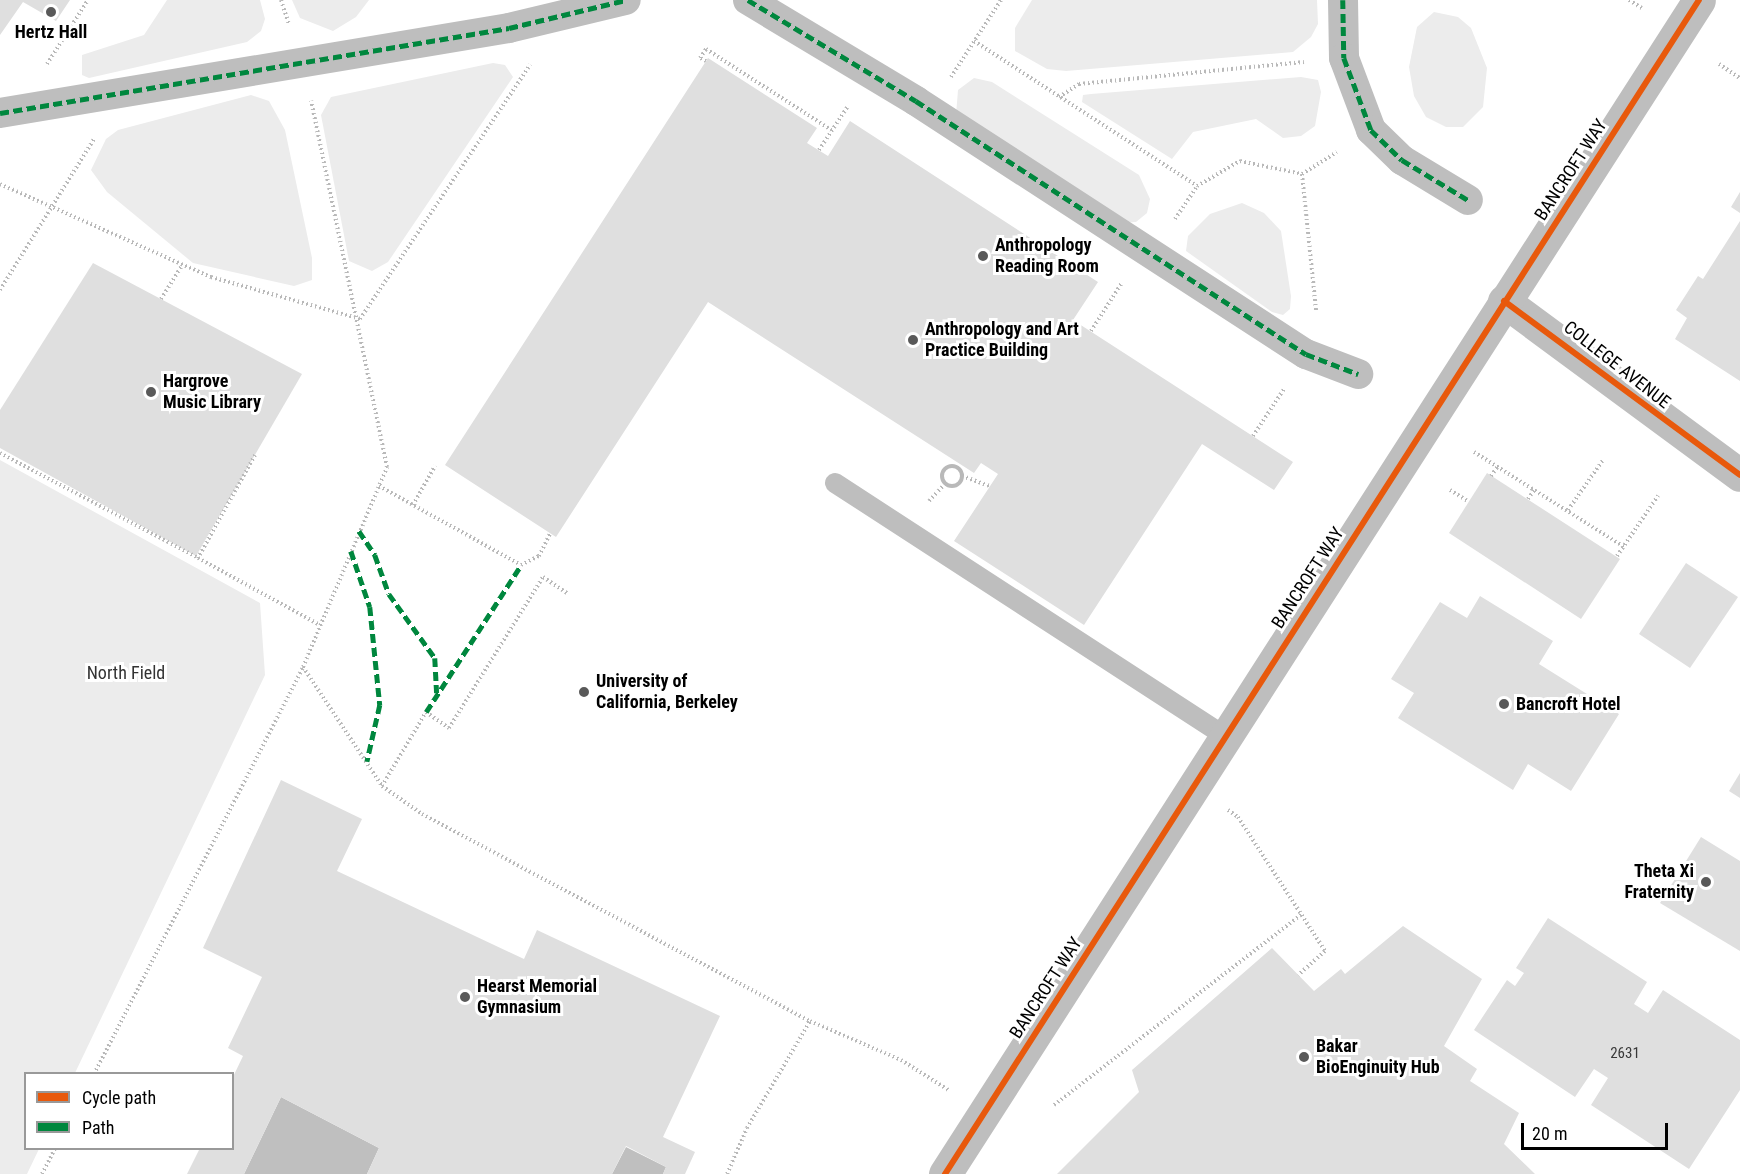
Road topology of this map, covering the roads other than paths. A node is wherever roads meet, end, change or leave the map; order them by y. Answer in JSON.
{"nodes":[{"id":1,"x":626,"y":0,"type":"edge"},
{"id":2,"x":748,"y":0,"type":"edge"},
{"id":3,"x":1343,"y":0,"type":"edge"},
{"id":4,"x":1699,"y":0,"type":"edge"},
{"id":5,"x":8,"y":111,"type":"edge"},
{"id":6,"x":1468,"y":200,"type":"dead end"},
{"id":7,"x":1504,"y":302,"type":"junction"},
{"id":8,"x":1358,"y":374,"type":"dead end"},
{"id":9,"x":1740,"y":475,"type":"edge"},
{"id":10,"x":836,"y":483,"type":"dead end"},
{"id":11,"x":1224,"y":736,"type":"junction"},
{"id":12,"x":945,"y":1174,"type":"edge"}],
"edges":[{"from":1,"to":5,"type":"street"},
{"from":2,"to":8,"type":"street"},
{"from":3,"to":6,"type":"street"},
{"from":4,"to":7,"type":"street","name":"BANCROFT WAY"},
{"from":7,"to":9,"type":"street","name":"COLLEGE AVENUE"},
{"from":7,"to":11,"type":"street","name":"BANCROFT WAY"},
{"from":10,"to":11,"type":"lane"},
{"from":11,"to":12,"type":"street","name":"BANCROFT WAY"}]}
